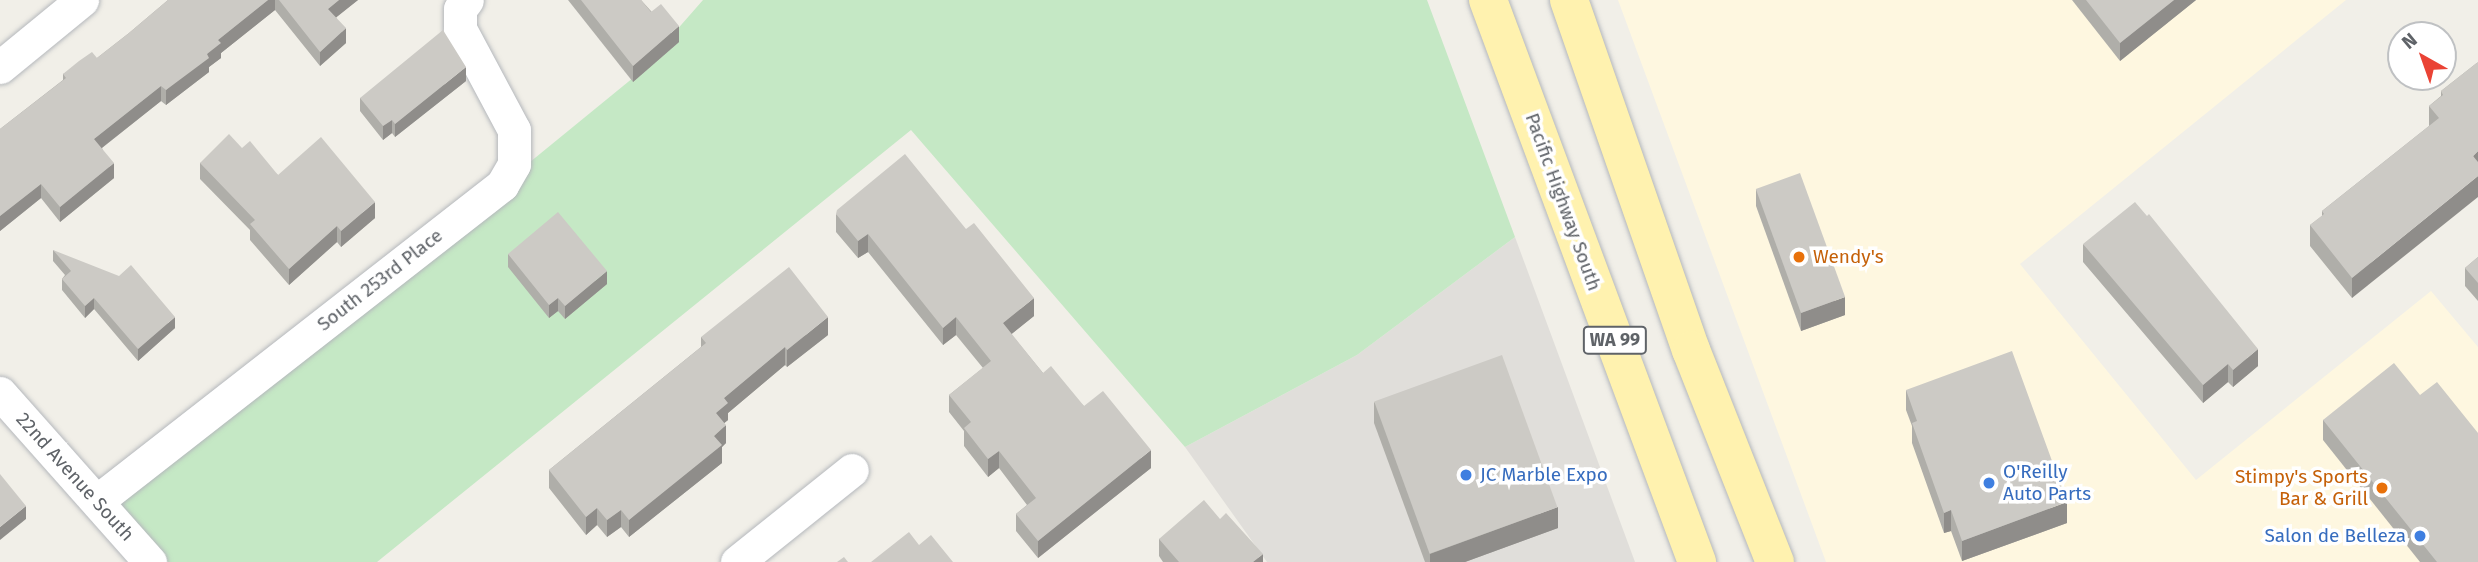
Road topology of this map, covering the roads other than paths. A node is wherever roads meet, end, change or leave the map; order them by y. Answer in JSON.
{"nodes":[{"id":1,"x":82,"y":0,"type":"edge"},
{"id":2,"x":467,"y":0,"type":"edge"},
{"id":3,"x":1488,"y":0,"type":"edge"},
{"id":4,"x":1569,"y":0,"type":"edge"},
{"id":5,"x":0,"y":67,"type":"edge"},
{"id":6,"x":0,"y":393,"type":"edge"},
{"id":7,"x":852,"y":470,"type":"dead end"},
{"id":8,"x":97,"y":501,"type":"junction"},
{"id":9,"x":150,"y":562,"type":"edge"},
{"id":10,"x":737,"y":562,"type":"edge"},
{"id":11,"x":1697,"y":562,"type":"edge"},
{"id":12,"x":1774,"y":562,"type":"edge"}],
"edges":[{"from":1,"to":5,"type":"street"},
{"from":2,"to":8,"type":"street","name":"South 253rd Place"},
{"from":3,"to":11,"type":"main road","name":"Pacific Highway South","number":"WA 99"},
{"from":4,"to":12,"type":"main road"},
{"from":6,"to":8,"type":"street","name":"22nd Avenue South"},
{"from":7,"to":10,"type":"street"},
{"from":8,"to":9,"type":"street","name":"22nd Avenue South"}]}
